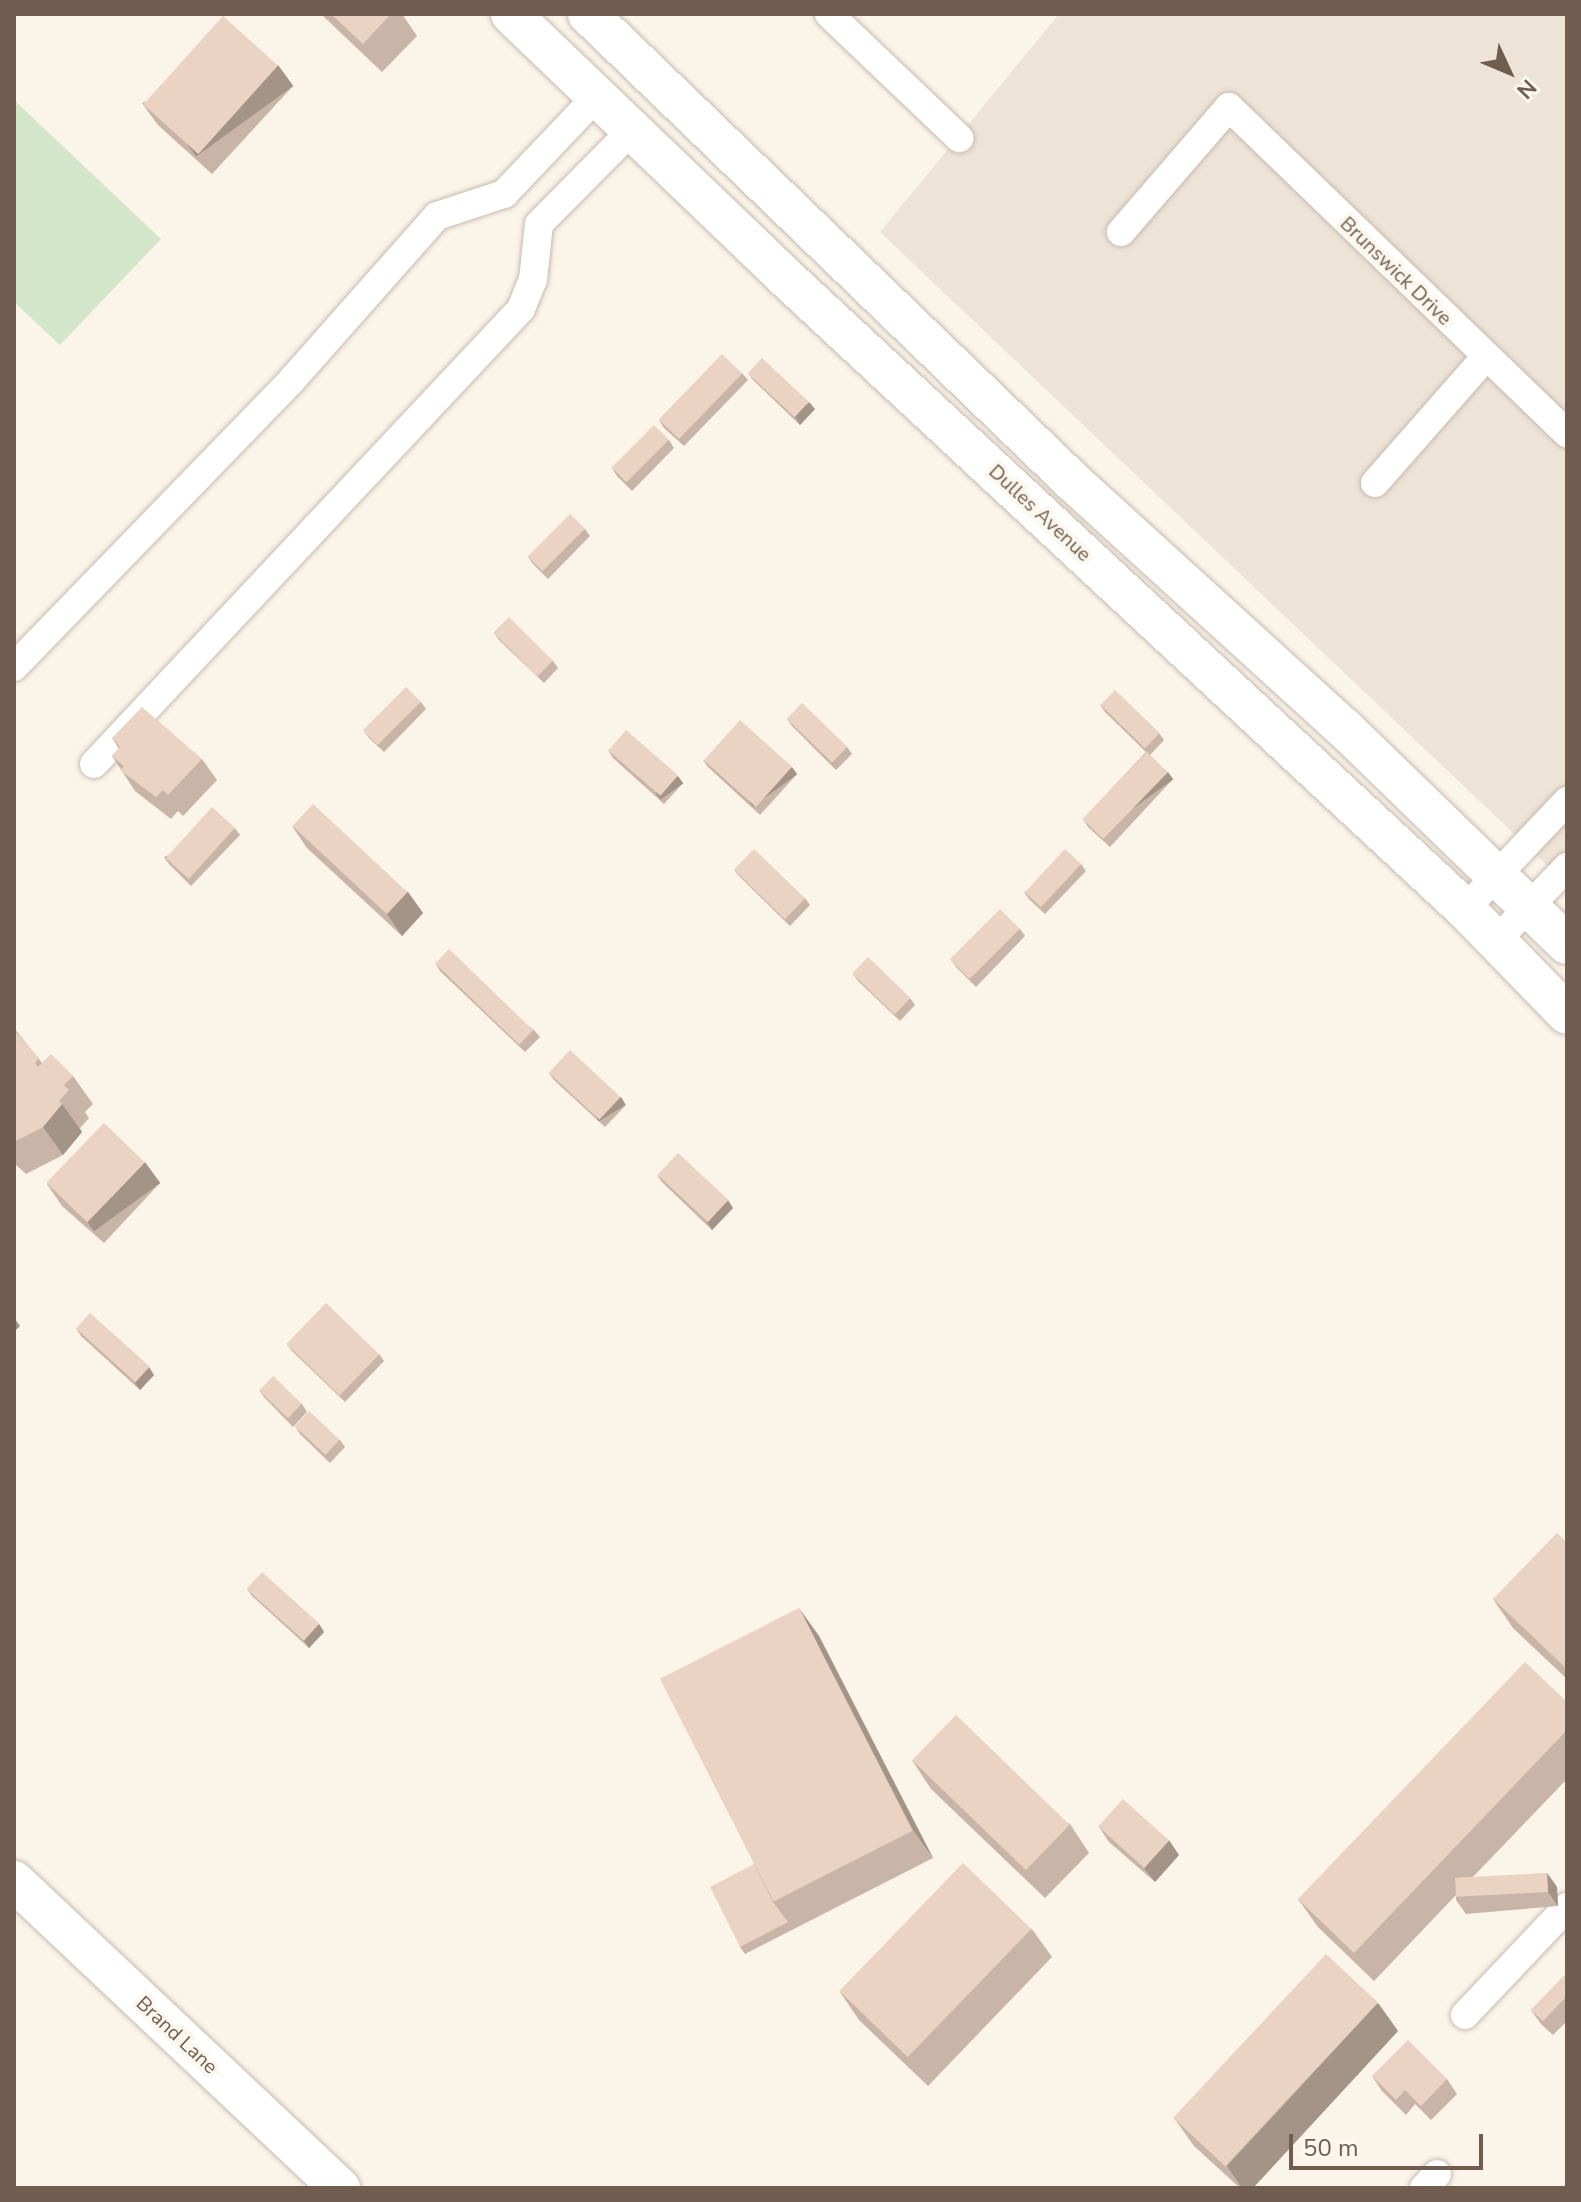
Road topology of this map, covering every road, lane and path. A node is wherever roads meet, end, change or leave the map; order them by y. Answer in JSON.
{"nodes":[{"id":1,"x":511,"y":14,"type":"edge"},
{"id":2,"x":588,"y":14,"type":"edge"},
{"id":3,"x":829,"y":14,"type":"edge"},
{"id":4,"x":595,"y":98,"type":"junction"},
{"id":5,"x":631,"y":131,"type":"junction"},
{"id":6,"x":959,"y":138,"type":"dead end"},
{"id":7,"x":504,"y":194,"type":"junction"},
{"id":8,"x":539,"y":224,"type":"junction"},
{"id":9,"x":1121,"y":232,"type":"dead end"},
{"id":10,"x":1485,"y":358,"type":"junction"},
{"id":11,"x":1567,"y":433,"type":"edge"},
{"id":12,"x":1375,"y":483,"type":"dead end"},
{"id":13,"x":14,"y":667,"type":"edge"},
{"id":14,"x":94,"y":764,"type":"dead end"},
{"id":15,"x":1567,"y":801,"type":"edge"},
{"id":16,"x":1567,"y":867,"type":"edge"},
{"id":17,"x":1495,"y":876,"type":"junction"},
{"id":18,"x":1529,"y":907,"type":"junction"},
{"id":19,"x":1465,"y":909,"type":"junction"},
{"id":20,"x":1496,"y":941,"type":"junction"},
{"id":21,"x":1567,"y":944,"type":"edge"},
{"id":22,"x":1567,"y":1014,"type":"edge"},
{"id":23,"x":14,"y":1881,"type":"edge"},
{"id":24,"x":1567,"y":1907,"type":"edge"},
{"id":25,"x":1465,"y":2015,"type":"dead end"},
{"id":26,"x":340,"y":2188,"type":"edge"}],
"edges":[{"from":1,"to":4,"type":"main road","name":"Dulles Avenue"},
{"from":2,"to":17,"type":"main road"},
{"from":3,"to":6,"type":"street"},
{"from":4,"to":5,"type":"main road","name":"Dulles Avenue"},
{"from":4,"to":7,"type":"street"},
{"from":5,"to":8,"type":"street"},
{"from":5,"to":19,"type":"main road","name":"Dulles Avenue"},
{"from":7,"to":8,"type":"street"},
{"from":7,"to":13,"type":"street"},
{"from":8,"to":14,"type":"street"},
{"from":9,"to":10,"type":"street","name":"Brunswick Drive"},
{"from":10,"to":11,"type":"street","name":"Brunswick Drive"},
{"from":10,"to":12,"type":"street"},
{"from":15,"to":17,"type":"street"},
{"from":16,"to":18,"type":"street"},
{"from":17,"to":18,"type":"main road"},
{"from":17,"to":19,"type":"street"},
{"from":18,"to":20,"type":"street"},
{"from":18,"to":21,"type":"main road"},
{"from":19,"to":20,"type":"main road","name":"Dulles Avenue"},
{"from":20,"to":22,"type":"main road","name":"Dulles Avenue"},
{"from":23,"to":26,"type":"main road","name":"Brand Lane"},
{"from":24,"to":25,"type":"street"}]}
